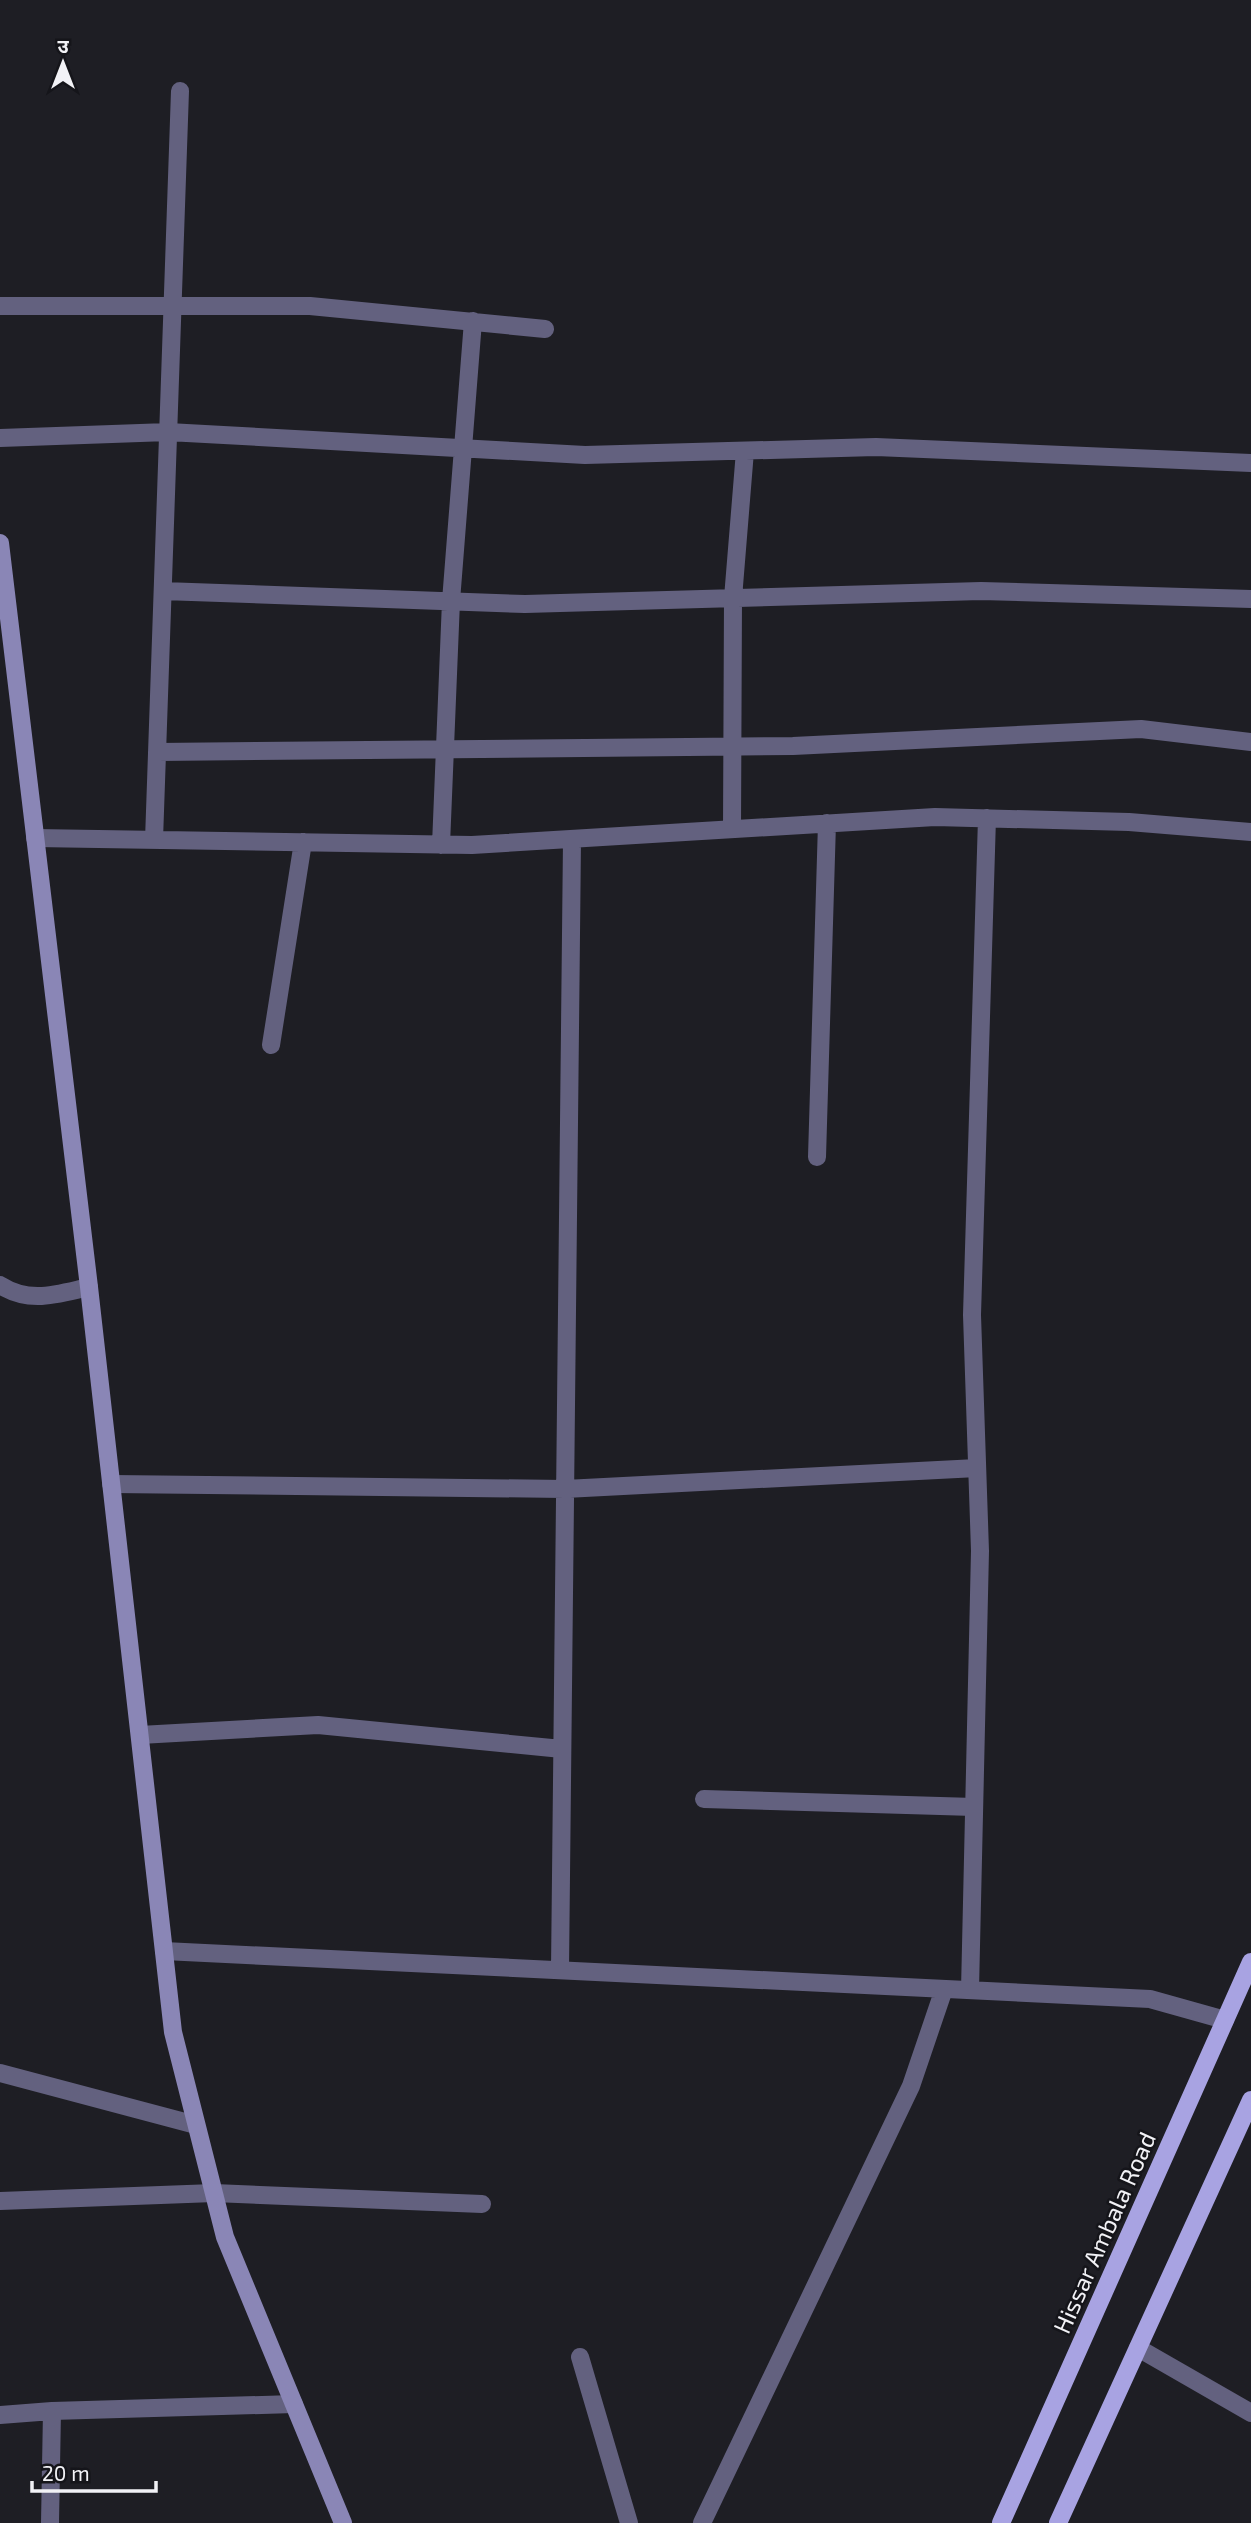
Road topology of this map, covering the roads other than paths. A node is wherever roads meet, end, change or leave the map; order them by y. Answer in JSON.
{"nodes":[{"id":1,"x":180,"y":91,"type":"dead end"},
{"id":2,"x":173,"y":305,"type":"junction"},
{"id":3,"x":0,"y":306,"type":"edge"},
{"id":4,"x":473,"y":321,"type":"junction"},
{"id":5,"x":545,"y":329,"type":"dead end"},
{"id":6,"x":168,"y":432,"type":"junction"},
{"id":7,"x":0,"y":438,"type":"edge"},
{"id":8,"x":462,"y":449,"type":"junction"},
{"id":9,"x":745,"y":451,"type":"junction"},
{"id":10,"x":1251,"y":463,"type":"edge"},
{"id":11,"x":0,"y":542,"type":"edge"},
{"id":12,"x":163,"y":591,"type":"junction"},
{"id":13,"x":733,"y":598,"type":"junction"},
{"id":14,"x":1251,"y":599,"type":"edge"},
{"id":15,"x":451,"y":601,"type":"junction"},
{"id":16,"x":1251,"y":742,"type":"edge"},
{"id":17,"x":734,"y":746,"type":"junction"},
{"id":18,"x":445,"y":749,"type":"junction"},
{"id":19,"x":157,"y":752,"type":"junction"},
{"id":20,"x":987,"y":818,"type":"junction"},
{"id":21,"x":827,"y":823,"type":"junction"},
{"id":22,"x":732,"y":829,"type":"junction"},
{"id":23,"x":1251,"y":832,"type":"edge"},
{"id":24,"x":35,"y":838,"type":"junction"},
{"id":25,"x":572,"y":839,"type":"junction"},
{"id":26,"x":154,"y":840,"type":"junction"},
{"id":27,"x":303,"y":842,"type":"junction"},
{"id":28,"x":441,"y":845,"type":"junction"},
{"id":29,"x":271,"y":1045,"type":"dead end"},
{"id":30,"x":817,"y":1157,"type":"dead end"},
{"id":31,"x":0,"y":1285,"type":"edge"},
{"id":32,"x":89,"y":1287,"type":"junction"},
{"id":33,"x":977,"y":1468,"type":"junction"},
{"id":34,"x":111,"y":1483,"type":"junction"},
{"id":35,"x":565,"y":1489,"type":"junction"},
{"id":36,"x":140,"y":1735,"type":"junction"},
{"id":37,"x":562,"y":1749,"type":"junction"},
{"id":38,"x":705,"y":1799,"type":"dead end"},
{"id":39,"x":974,"y":1807,"type":"junction"},
{"id":40,"x":164,"y":1951,"type":"junction"},
{"id":41,"x":1251,"y":1962,"type":"edge"},
{"id":42,"x":560,"y":1970,"type":"junction"},
{"id":43,"x":944,"y":1989,"type":"junction"},
{"id":44,"x":970,"y":1990,"type":"junction"},
{"id":45,"x":1225,"y":2021,"type":"junction"},
{"id":46,"x":0,"y":2073,"type":"edge"},
{"id":47,"x":1251,"y":2100,"type":"edge"},
{"id":48,"x":196,"y":2125,"type":"junction"},
{"id":49,"x":214,"y":2193,"type":"junction"},
{"id":50,"x":0,"y":2200,"type":"edge"},
{"id":51,"x":482,"y":2204,"type":"dead end"},
{"id":52,"x":1138,"y":2348,"type":"junction"},
{"id":53,"x":580,"y":2357,"type":"dead end"},
{"id":54,"x":294,"y":2404,"type":"junction"},
{"id":55,"x":51,"y":2411,"type":"junction"},
{"id":56,"x":1251,"y":2413,"type":"edge"},
{"id":57,"x":0,"y":2415,"type":"edge"},
{"id":58,"x":50,"y":2523,"type":"edge"},
{"id":59,"x":343,"y":2523,"type":"edge"},
{"id":60,"x":629,"y":2523,"type":"edge"},
{"id":61,"x":702,"y":2523,"type":"edge"},
{"id":62,"x":1001,"y":2523,"type":"edge"},
{"id":63,"x":1058,"y":2523,"type":"edge"}],
"edges":[{"from":1,"to":2,"type":"street"},
{"from":2,"to":3,"type":"street"},
{"from":2,"to":4,"type":"street"},
{"from":2,"to":6,"type":"street"},
{"from":4,"to":5,"type":"street"},
{"from":4,"to":8,"type":"street"},
{"from":6,"to":7,"type":"street"},
{"from":6,"to":8,"type":"street"},
{"from":6,"to":12,"type":"street"},
{"from":8,"to":9,"type":"street"},
{"from":8,"to":15,"type":"street"},
{"from":9,"to":10,"type":"street"},
{"from":9,"to":13,"type":"street"},
{"from":11,"to":24,"type":"street"},
{"from":12,"to":15,"type":"street"},
{"from":12,"to":19,"type":"street"},
{"from":13,"to":14,"type":"street"},
{"from":13,"to":15,"type":"street"},
{"from":13,"to":17,"type":"street"},
{"from":15,"to":18,"type":"street"},
{"from":16,"to":17,"type":"street"},
{"from":17,"to":18,"type":"street"},
{"from":17,"to":22,"type":"street"},
{"from":18,"to":19,"type":"street"},
{"from":18,"to":28,"type":"street"},
{"from":19,"to":26,"type":"street"},
{"from":20,"to":21,"type":"street"},
{"from":20,"to":23,"type":"street"},
{"from":20,"to":33,"type":"street"},
{"from":21,"to":22,"type":"street"},
{"from":21,"to":30,"type":"street"},
{"from":22,"to":25,"type":"street"},
{"from":24,"to":26,"type":"street"},
{"from":24,"to":32,"type":"street"},
{"from":25,"to":28,"type":"street"},
{"from":25,"to":35,"type":"street"},
{"from":26,"to":27,"type":"street"},
{"from":27,"to":28,"type":"street"},
{"from":27,"to":29,"type":"street"},
{"from":31,"to":32,"type":"street"},
{"from":32,"to":34,"type":"street"},
{"from":33,"to":35,"type":"street"},
{"from":33,"to":39,"type":"street"},
{"from":34,"to":35,"type":"street"},
{"from":34,"to":36,"type":"street"},
{"from":35,"to":37,"type":"street"},
{"from":36,"to":37,"type":"street"},
{"from":36,"to":40,"type":"street"},
{"from":37,"to":42,"type":"street"},
{"from":38,"to":39,"type":"street"},
{"from":39,"to":44,"type":"street"},
{"from":40,"to":42,"type":"street"},
{"from":40,"to":48,"type":"street"},
{"from":41,"to":45,"type":"main road","name":"Hissar Ambala Road"},
{"from":42,"to":43,"type":"street"},
{"from":43,"to":44,"type":"street"},
{"from":43,"to":61,"type":"street"},
{"from":44,"to":45,"type":"street"},
{"from":45,"to":62,"type":"main road","name":"Hissar Ambala Road"},
{"from":46,"to":48,"type":"street"},
{"from":47,"to":52,"type":"main road"},
{"from":48,"to":49,"type":"street"},
{"from":49,"to":50,"type":"street"},
{"from":49,"to":51,"type":"street"},
{"from":49,"to":54,"type":"street"},
{"from":52,"to":56,"type":"street"},
{"from":52,"to":63,"type":"main road"},
{"from":53,"to":60,"type":"street"},
{"from":54,"to":55,"type":"street"},
{"from":54,"to":59,"type":"street"},
{"from":55,"to":57,"type":"street"},
{"from":55,"to":58,"type":"street"}]}
